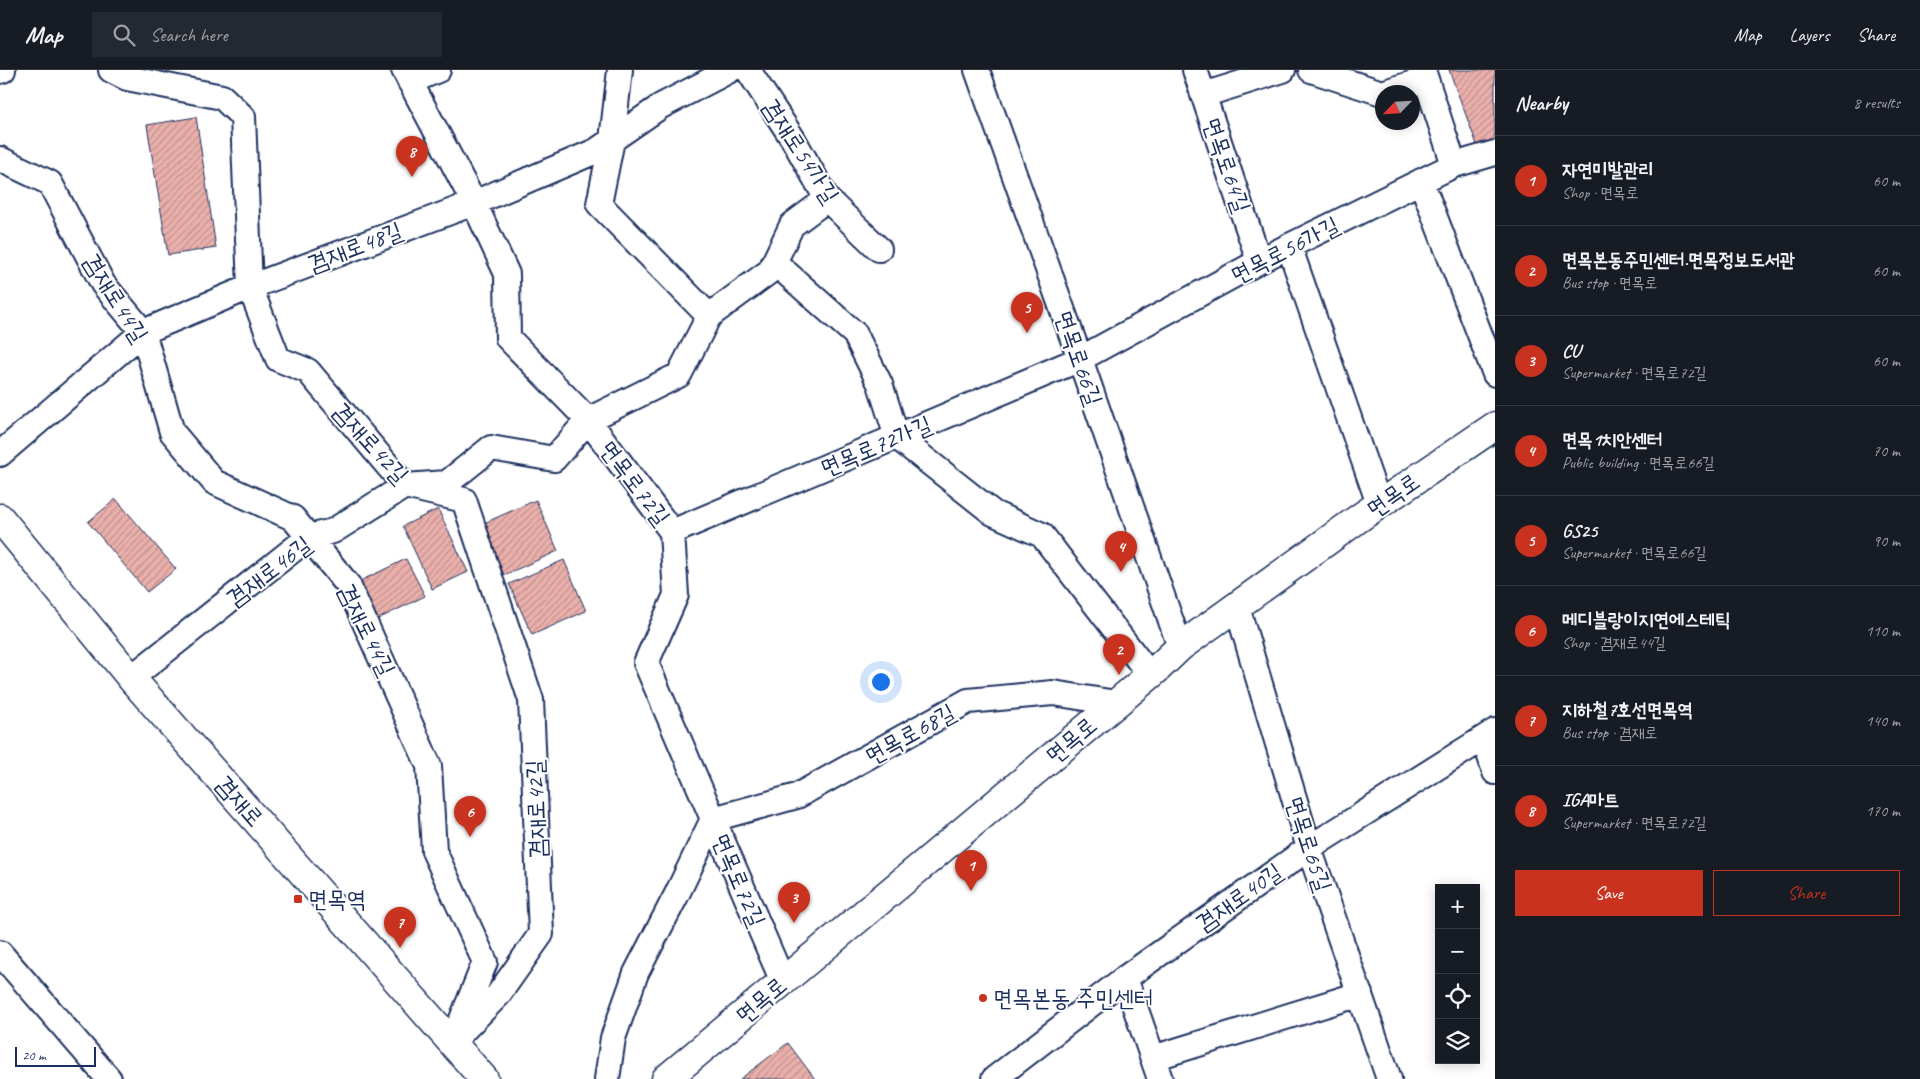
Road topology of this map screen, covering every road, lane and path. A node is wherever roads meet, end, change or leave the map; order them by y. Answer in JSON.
{"nodes":[{"id":1,"x":111,"y":70,"type":"edge"},
{"id":2,"x":438,"y":70,"type":"edge"},
{"id":3,"x":620,"y":70,"type":"edge"},
{"id":4,"x":730,"y":70,"type":"edge"},
{"id":5,"x":748,"y":70,"type":"edge"},
{"id":6,"x":977,"y":70,"type":"edge"},
{"id":7,"x":1195,"y":70,"type":"edge"},
{"id":8,"x":1283,"y":70,"type":"edge"},
{"id":9,"x":1311,"y":70,"type":"edge"},
{"id":10,"x":1425,"y":75,"type":"edge"},
{"id":11,"x":407,"y":76,"type":"edge"},
{"id":12,"x":1402,"y":85,"type":"edge"},
{"id":13,"x":1375,"y":90,"type":"edge"},
{"id":14,"x":1203,"y":95,"type":"junction"},
{"id":15,"x":612,"y":140,"type":"junction"},
{"id":16,"x":1495,"y":153,"type":"edge"},
{"id":17,"x":0,"y":159,"type":"edge"},
{"id":18,"x":1454,"y":165,"type":"junction"},
{"id":19,"x":1421,"y":182,"type":"junction"},
{"id":20,"x":827,"y":199,"type":"junction"},
{"id":21,"x":474,"y":203,"type":"junction"},
{"id":22,"x":1289,"y":246,"type":"junction"},
{"id":23,"x":879,"y":249,"type":"dead end"},
{"id":24,"x":1259,"y":261,"type":"junction"},
{"id":25,"x":774,"y":262,"type":"junction"},
{"id":26,"x":250,"y":287,"type":"junction"},
{"id":27,"x":709,"y":316,"type":"junction"},
{"id":28,"x":143,"y":332,"type":"junction"},
{"id":29,"x":1080,"y":359,"type":"junction"},
{"id":30,"x":1495,"y":374,"type":"edge"},
{"id":31,"x":588,"y":420,"type":"junction"},
{"id":32,"x":1495,"y":426,"type":"edge"},
{"id":33,"x":897,"y":437,"type":"junction"},
{"id":34,"x":0,"y":454,"type":"edge"},
{"id":35,"x":405,"y":486,"type":"junction"},
{"id":36,"x":1379,"y":504,"type":"junction"},
{"id":37,"x":0,"y":518,"type":"edge"},
{"id":38,"x":672,"y":532,"type":"junction"},
{"id":39,"x":309,"y":537,"type":"junction"},
{"id":40,"x":1237,"y":607,"type":"junction"},
{"id":41,"x":1180,"y":647,"type":"junction"},
{"id":42,"x":1150,"y":675,"type":"junction"},
{"id":43,"x":131,"y":678,"type":"junction"},
{"id":44,"x":1116,"y":703,"type":"junction"},
{"id":45,"x":1489,"y":735,"type":"edge"},
{"id":46,"x":1495,"y":772,"type":"edge"},
{"id":47,"x":713,"y":819,"type":"junction"},
{"id":48,"x":1309,"y":848,"type":"junction"},
{"id":49,"x":0,"y":952,"type":"edge"},
{"id":50,"x":1125,"y":978,"type":"junction"},
{"id":51,"x":783,"y":982,"type":"junction"},
{"id":52,"x":1360,"y":994,"type":"junction"},
{"id":53,"x":452,"y":1042,"type":"junction"},
{"id":54,"x":1156,"y":1069,"type":"edge"},
{"id":55,"x":109,"y":1079,"type":"edge"},
{"id":56,"x":484,"y":1079,"type":"edge"},
{"id":57,"x":606,"y":1079,"type":"edge"},
{"id":58,"x":666,"y":1079,"type":"edge"},
{"id":59,"x":994,"y":1079,"type":"edge"},
{"id":60,"x":1390,"y":1079,"type":"edge"}],
"edges":[{"from":1,"to":26,"type":"street","name":"겸재로42길"},
{"from":2,"to":11,"type":"street"},
{"from":3,"to":15,"type":"street"},
{"from":4,"to":15,"type":"street","name":"겸재로48길"},
{"from":5,"to":20,"type":"street","name":"겸재로54가길"},
{"from":6,"to":29,"type":"street","name":"면목로66길"},
{"from":7,"to":14,"type":"street","name":"면목로64길"},
{"from":8,"to":14,"type":"street"},
{"from":9,"to":13,"type":"street"},
{"from":10,"to":12,"type":"street"},
{"from":10,"to":18,"type":"street"},
{"from":11,"to":21,"type":"street","name":"면목로72길"},
{"from":14,"to":24,"type":"street","name":"면목로64길"},
{"from":15,"to":21,"type":"street","name":"겸재로48길"},
{"from":15,"to":27,"type":"street"},
{"from":16,"to":18,"type":"street","name":"면목로56가길"},
{"from":17,"to":28,"type":"street","name":"겸재로44길"},
{"from":18,"to":19,"type":"street","name":"면목로56가길"},
{"from":19,"to":22,"type":"street","name":"면목로56가길"},
{"from":19,"to":30,"type":"street"},
{"from":20,"to":23,"type":"street","name":"겸재로54가길"},
{"from":20,"to":25,"type":"street","name":"겸재로46길"},
{"from":21,"to":26,"type":"street","name":"겸재로48길"},
{"from":21,"to":31,"type":"street","name":"면목로72길"},
{"from":22,"to":24,"type":"street","name":"면목로56가길"},
{"from":22,"to":36,"type":"street"},
{"from":24,"to":29,"type":"street","name":"면목로56가길"},
{"from":25,"to":27,"type":"street","name":"겸재로46길"},
{"from":25,"to":33,"type":"street"},
{"from":26,"to":28,"type":"street","name":"겸재로48길"},
{"from":26,"to":35,"type":"street","name":"겸재로42길"},
{"from":27,"to":31,"type":"street","name":"겸재로46길"},
{"from":28,"to":34,"type":"street","name":"겸재로48길"},
{"from":28,"to":39,"type":"street","name":"겸재로44길"},
{"from":29,"to":33,"type":"street","name":"면목로72가길"},
{"from":29,"to":41,"type":"street","name":"면목로66길"},
{"from":31,"to":35,"type":"street","name":"겸재로46길"},
{"from":31,"to":38,"type":"street","name":"면목로72길"},
{"from":32,"to":36,"type":"street","name":"면목로"},
{"from":33,"to":38,"type":"street","name":"면목로72가길"},
{"from":33,"to":42,"type":"street"},
{"from":35,"to":39,"type":"street","name":"겸재로46길"},
{"from":35,"to":53,"type":"street","name":"겸재로42길"},
{"from":36,"to":40,"type":"street","name":"면목로"},
{"from":37,"to":43,"type":"street","name":"겸재로"},
{"from":38,"to":47,"type":"street","name":"면목로72길"},
{"from":39,"to":43,"type":"street","name":"겸재로46길"},
{"from":39,"to":53,"type":"street","name":"겸재로44길"},
{"from":40,"to":41,"type":"street","name":"면목로"},
{"from":40,"to":48,"type":"street","name":"면목로65길"},
{"from":41,"to":42,"type":"street","name":"면목로"},
{"from":42,"to":44,"type":"street","name":"면목로"},
{"from":43,"to":53,"type":"street","name":"겸재로"},
{"from":44,"to":47,"type":"street","name":"면목로68길"},
{"from":44,"to":51,"type":"street","name":"면목로"},
{"from":45,"to":46,"type":"street"},
{"from":45,"to":48,"type":"street","name":"겸재로40길"},
{"from":47,"to":51,"type":"street","name":"면목로72길"},
{"from":47,"to":57,"type":"street"},
{"from":48,"to":50,"type":"street","name":"겸재로40길"},
{"from":48,"to":52,"type":"street","name":"면목로65길"},
{"from":49,"to":55,"type":"street"},
{"from":50,"to":54,"type":"street"},
{"from":50,"to":59,"type":"street","name":"겸재로40길"},
{"from":51,"to":58,"type":"street","name":"면목로"},
{"from":52,"to":54,"type":"street"},
{"from":52,"to":60,"type":"street","name":"면목로65길"},
{"from":53,"to":56,"type":"street","name":"겸재로"}]}
